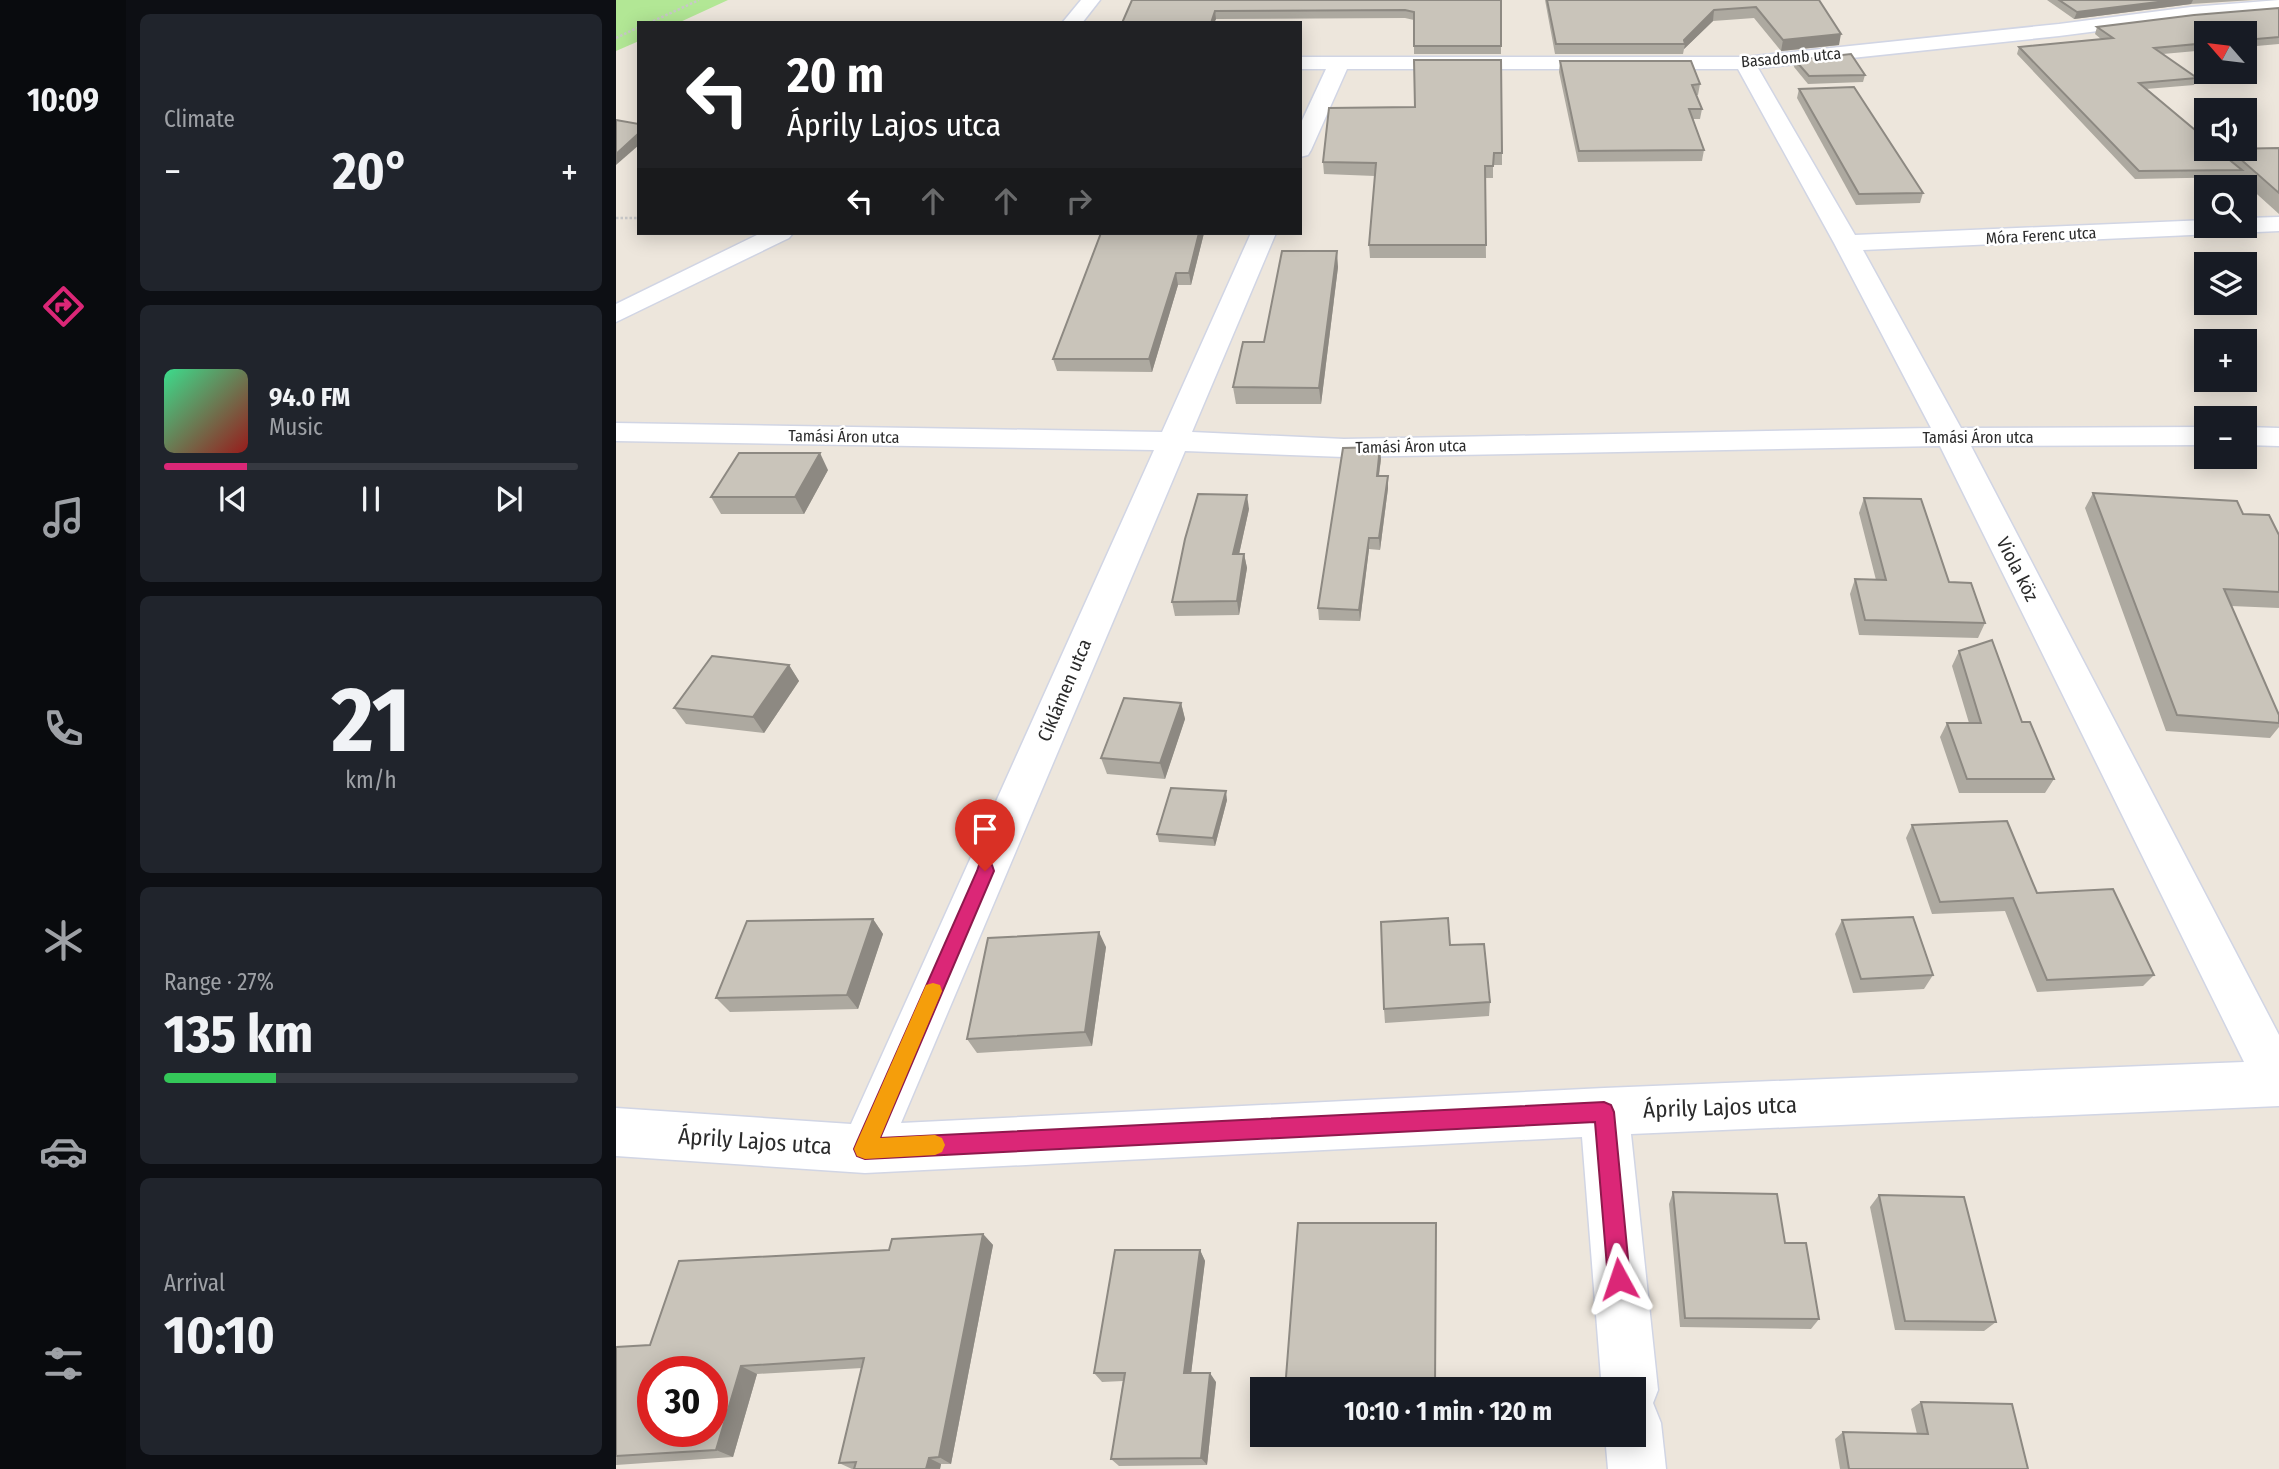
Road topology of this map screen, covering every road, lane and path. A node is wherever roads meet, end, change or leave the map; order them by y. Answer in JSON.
{"nodes":[{"id":1,"x":699,"y":0,"type":"edge"},
{"id":2,"x":1091,"y":0,"type":"edge"},
{"id":3,"x":2172,"y":0,"type":"edge"},
{"id":4,"x":2279,"y":6,"type":"edge"},
{"id":5,"x":2191,"y":13,"type":"junction"},
{"id":6,"x":653,"y":21,"type":"edge"},
{"id":7,"x":1074,"y":21,"type":"edge"},
{"id":8,"x":637,"y":28,"type":"edge"},
{"id":9,"x":616,"y":38,"type":"edge"},
{"id":10,"x":1302,"y":63,"type":"edge"},
{"id":11,"x":1339,"y":63,"type":"junction"},
{"id":12,"x":1745,"y":63,"type":"junction"},
{"id":13,"x":1302,"y":146,"type":"edge"},
{"id":14,"x":616,"y":218,"type":"edge"},
{"id":15,"x":637,"y":218,"type":"edge"},
{"id":16,"x":2279,"y":224,"type":"edge"},
{"id":17,"x":2257,"y":225,"type":"edge"},
{"id":18,"x":2194,"y":228,"type":"edge"},
{"id":19,"x":776,"y":235,"type":"edge"},
{"id":20,"x":1263,"y":235,"type":"edge"},
{"id":21,"x":1847,"y":243,"type":"junction"},
{"id":22,"x":616,"y":314,"type":"edge"},
{"id":23,"x":616,"y":432,"type":"edge"},
{"id":24,"x":1951,"y":436,"type":"junction"},
{"id":25,"x":2194,"y":436,"type":"edge"},
{"id":26,"x":2257,"y":436,"type":"edge"},
{"id":27,"x":2279,"y":437,"type":"edge"},
{"id":28,"x":1172,"y":441,"type":"junction"},
{"id":29,"x":2279,"y":1083,"type":"edge"},
{"id":30,"x":1604,"y":1112,"type":"junction"},
{"id":31,"x":616,"y":1132,"type":"edge"},
{"id":32,"x":865,"y":1149,"type":"junction"},
{"id":33,"x":1629,"y":1377,"type":"edge"},
{"id":34,"x":1635,"y":1447,"type":"edge"},
{"id":35,"x":1637,"y":1469,"type":"edge"}],
"edges":[{"from":1,"to":6,"type":"path"},
{"from":2,"to":7,"type":"street"},
{"from":3,"to":5,"type":"street"},
{"from":4,"to":5,"type":"street","name":"Basadomb utca"},
{"from":5,"to":12,"type":"street","name":"Basadomb utca"},
{"from":8,"to":9,"type":"path"},
{"from":10,"to":11,"type":"street","name":"Basadomb utca"},
{"from":11,"to":12,"type":"street","name":"Basadomb utca"},
{"from":11,"to":13,"type":"street"},
{"from":12,"to":21,"type":"street","name":"Viola köz"},
{"from":14,"to":15,"type":"path"},
{"from":16,"to":17,"type":"street"},
{"from":18,"to":21,"type":"street","name":"Móra Ferenc utca"},
{"from":19,"to":22,"type":"street"},
{"from":20,"to":28,"type":"street","name":"Ciklámen utca"},
{"from":21,"to":24,"type":"street","name":"Viola köz"},
{"from":23,"to":28,"type":"street","name":"Tamási Áron utca"},
{"from":24,"to":25,"type":"street","name":"Tamási Áron utca"},
{"from":24,"to":28,"type":"street","name":"Tamási Áron utca"},
{"from":24,"to":29,"type":"street","name":"Viola köz"},
{"from":26,"to":27,"type":"street"},
{"from":28,"to":32,"type":"street","name":"Ciklámen utca"},
{"from":29,"to":30,"type":"street","name":"Áprily Lajos utca"},
{"from":30,"to":32,"type":"street","name":"Áprily Lajos utca"},
{"from":30,"to":33,"type":"street"},
{"from":31,"to":32,"type":"street","name":"Áprily Lajos utca"},
{"from":34,"to":35,"type":"street"}]}
